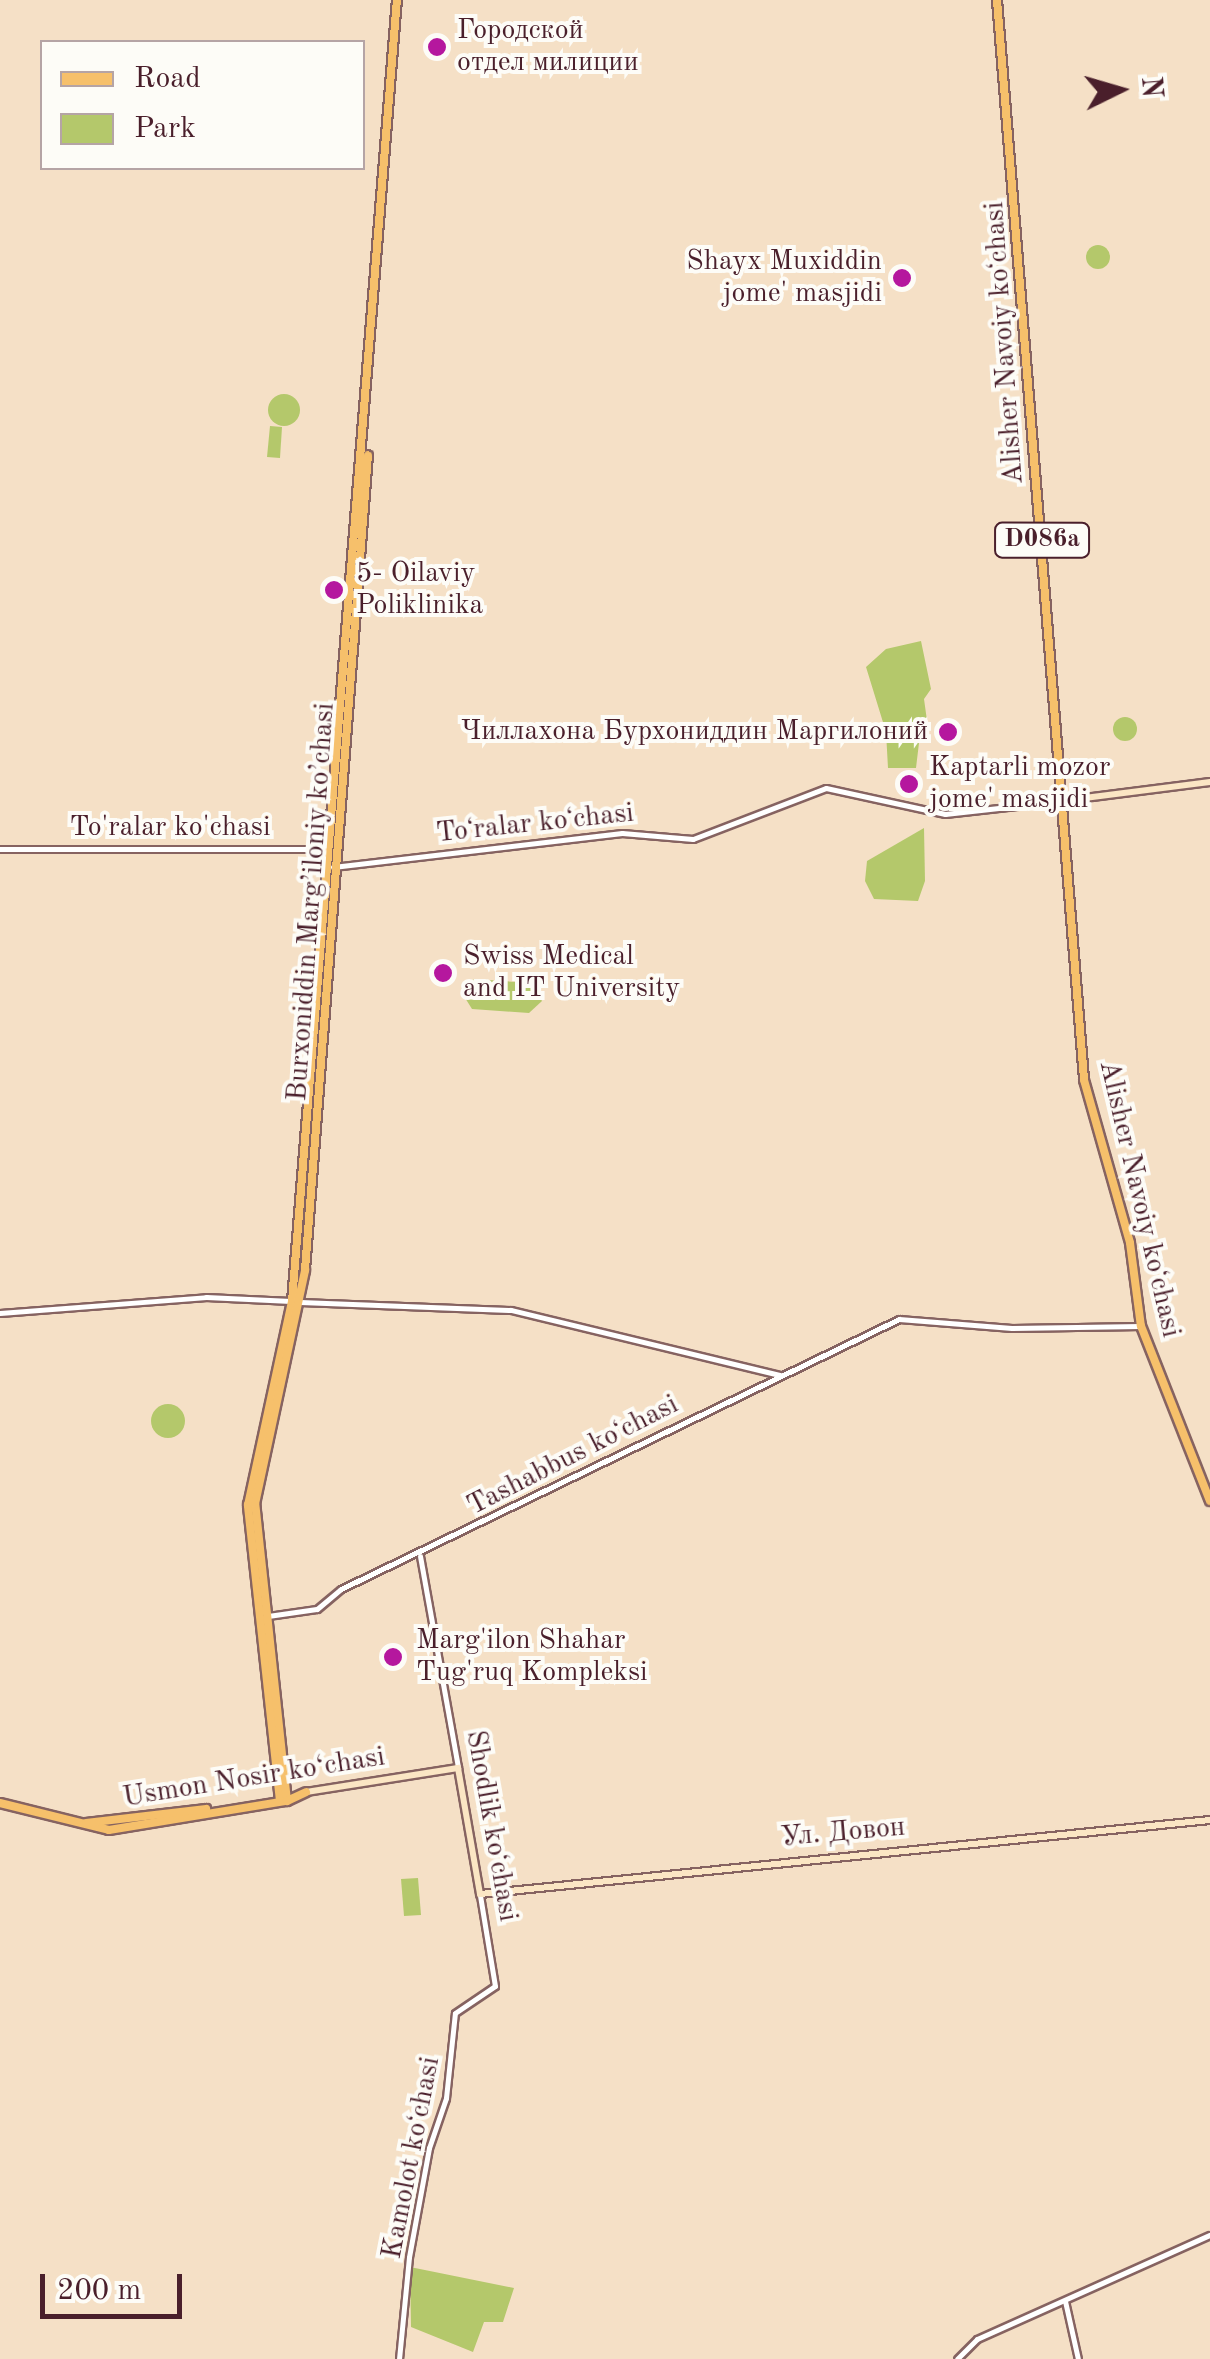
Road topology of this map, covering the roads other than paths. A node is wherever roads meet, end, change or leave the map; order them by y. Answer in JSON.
{"nodes":[{"id":1,"x":400,"y":0,"type":"edge"},
{"id":2,"x":998,"y":0,"type":"edge"},
{"id":3,"x":1210,"y":782,"type":"edge"},
{"id":4,"x":1062,"y":800,"type":"junction"},
{"id":5,"x":0,"y":849,"type":"edge"},
{"id":6,"x":336,"y":851,"type":"junction"},
{"id":7,"x":334,"y":867,"type":"junction"},
{"id":8,"x":296,"y":1301,"type":"junction"},
{"id":9,"x":0,"y":1313,"type":"edge"},
{"id":10,"x":1141,"y":1326,"type":"junction"},
{"id":11,"x":762,"y":1371,"type":"junction"},
{"id":12,"x":782,"y":1376,"type":"junction"},
{"id":13,"x":765,"y":1384,"type":"junction"},
{"id":14,"x":1210,"y":1501,"type":"edge"},
{"id":15,"x":420,"y":1556,"type":"junction"},
{"id":16,"x":261,"y":1615,"type":"junction"},
{"id":17,"x":458,"y":1768,"type":"junction"},
{"id":18,"x":306,"y":1792,"type":"joint"},
{"id":19,"x":283,"y":1799,"type":"junction"},
{"id":20,"x":4,"y":1802,"type":"edge"},
{"id":21,"x":1210,"y":1820,"type":"edge"},
{"id":22,"x":480,"y":1894,"type":"junction"},
{"id":23,"x":495,"y":1986,"type":"joint"},
{"id":24,"x":1210,"y":2235,"type":"edge"},
{"id":25,"x":1065,"y":2301,"type":"junction"},
{"id":26,"x":399,"y":2359,"type":"edge"},
{"id":27,"x":957,"y":2359,"type":"edge"},
{"id":28,"x":1078,"y":2359,"type":"edge"}],
"edges":[{"from":1,"to":6,"type":"main road","name":"Burxoniddin Marg’iloniy ko’chasi"},
{"from":2,"to":4,"type":"main road","name":"Alisher Navoiy koʻchasi","number":"D086a"},
{"from":3,"to":4,"type":"main road","name":"Toʻralar koʻchasi"},
{"from":4,"to":7,"type":"street","name":"Toʻralar koʻchasi"},
{"from":4,"to":10,"type":"main road","name":"Alisher Navoiy koʻchasi","number":"D086a"},
{"from":5,"to":6,"type":"street","name":"To'ralar ko'chasi"},
{"from":6,"to":7,"type":"main road","name":"Burxoniddin Marg’iloniy ko’chasi"},
{"from":7,"to":8,"type":"main road","name":"Burxoniddin Marg’iloniy ko’chasi"},
{"from":8,"to":9,"type":"street"},
{"from":8,"to":11,"type":"street"},
{"from":8,"to":16,"type":"main road","name":"Burxoniddin Marg’iloniy ko’chasi"},
{"from":8,"to":16,"type":"main road","name":"Burxoniddin Marg’iloniy ko’chasi"},
{"from":10,"to":12,"type":"street","name":"Tashabbus koʻchasi"},
{"from":10,"to":14,"type":"main road","name":"Alisher Navoiy koʻchasi","number":"D086a"},
{"from":11,"to":12,"type":"street"},
{"from":11,"to":13,"type":"street"},
{"from":12,"to":13,"type":"street","name":"Tashabbus koʻchasi"},
{"from":13,"to":15,"type":"street","name":"Tashabbus koʻchasi"},
{"from":15,"to":16,"type":"street","name":"Tashabbus koʻchasi"},
{"from":15,"to":17,"type":"street","name":"Shodlik koʻchasi"},
{"from":16,"to":19,"type":"main road","name":"Burxoniddin Marg’iloniy ko’chasi"},
{"from":17,"to":18,"type":"main road","name":"Usmon Nosir ko‘chasi"},
{"from":17,"to":22,"type":"main road","name":"Shodlik koʻchasi"},
{"from":18,"to":19,"type":"main road","name":"Usmon Nosir ko‘chasi"},
{"from":19,"to":20,"type":"main road","name":"Usmon Nosir ko‘chasi"},
{"from":21,"to":22,"type":"main road","name":"Ул. Довон"},
{"from":22,"to":23,"type":"street","name":"Shodlik koʻchasi"},
{"from":23,"to":26,"type":"street","name":"Kamolot koʻchasi"},
{"from":24,"to":25,"type":"street"},
{"from":25,"to":27,"type":"street"},
{"from":25,"to":28,"type":"street"}]}
